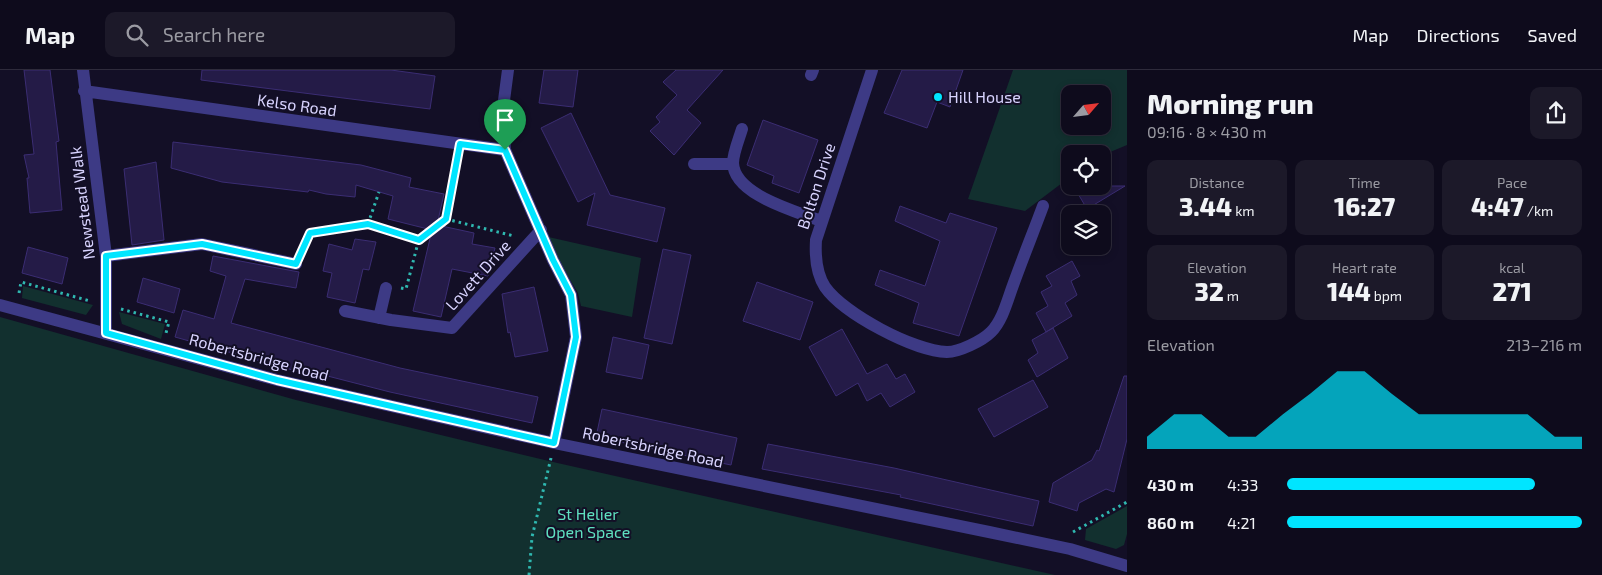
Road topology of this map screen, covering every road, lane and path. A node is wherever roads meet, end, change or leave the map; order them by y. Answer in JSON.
{"nodes":[{"id":1,"x":83,"y":70,"type":"edge"},
{"id":2,"x":508,"y":70,"type":"edge"},
{"id":3,"x":872,"y":70,"type":"edge"},
{"id":4,"x":84,"y":91,"type":"junction"},
{"id":5,"x":742,"y":129,"type":"dead end"},
{"id":6,"x":460,"y":144,"type":"junction"},
{"id":7,"x":505,"y":150,"type":"junction"},
{"id":8,"x":694,"y":164,"type":"dead end"},
{"id":9,"x":733,"y":164,"type":"junction"},
{"id":10,"x":379,"y":192,"type":"dead end"},
{"id":11,"x":1043,"y":206,"type":"dead end"},
{"id":12,"x":446,"y":219,"type":"junction"},
{"id":13,"x":821,"y":221,"type":"junction"},
{"id":14,"x":368,"y":224,"type":"junction"},
{"id":15,"x":541,"y":230,"type":"junction"},
{"id":16,"x":419,"y":240,"type":"junction"},
{"id":17,"x":531,"y":240,"type":"junction"},
{"id":18,"x":106,"y":256,"type":"junction"},
{"id":19,"x":296,"y":264,"type":"joint"},
{"id":20,"x":386,"y":288,"type":"joint"},
{"id":21,"x":0,"y":305,"type":"edge"},
{"id":22,"x":345,"y":310,"type":"dead end"},
{"id":23,"x":379,"y":318,"type":"junction"},
{"id":24,"x":106,"y":333,"type":"junction"},
{"id":25,"x":554,"y":443,"type":"junction"},
{"id":26,"x":1127,"y":502,"type":"edge"},
{"id":27,"x":1070,"y":549,"type":"junction"},
{"id":28,"x":1127,"y":566,"type":"edge"},
{"id":29,"x":528,"y":575,"type":"edge"}],
"edges":[{"from":1,"to":4,"type":"street","name":"Newstead Walk"},
{"from":2,"to":7,"type":"street"},
{"from":3,"to":13,"type":"street","name":"Bolton Drive"},
{"from":4,"to":6,"type":"street","name":"Kelso Road"},
{"from":4,"to":18,"type":"street","name":"Newstead Walk"},
{"from":5,"to":9,"type":"street"},
{"from":6,"to":7,"type":"street","name":"Kelso Road"},
{"from":6,"to":12,"type":"path"},
{"from":7,"to":15,"type":"street"},
{"from":8,"to":9,"type":"street"},
{"from":9,"to":13,"type":"street"},
{"from":10,"to":14,"type":"path"},
{"from":11,"to":13,"type":"street","name":"Bolton Drive"},
{"from":12,"to":16,"type":"path"},
{"from":12,"to":17,"type":"path"},
{"from":14,"to":16,"type":"path"},
{"from":14,"to":19,"type":"path"},
{"from":15,"to":17,"type":"street","name":"Lovett Drive"},
{"from":15,"to":25,"type":"street"},
{"from":16,"to":20,"type":"path"},
{"from":17,"to":23,"type":"street","name":"Lovett Drive"},
{"from":18,"to":19,"type":"street"},
{"from":18,"to":24,"type":"street","name":"Newstead Walk"},
{"from":20,"to":23,"type":"street"},
{"from":21,"to":24,"type":"street","name":"Robertsbridge Road"},
{"from":22,"to":23,"type":"street","name":"Lovett Drive"},
{"from":24,"to":25,"type":"street","name":"Robertsbridge Road"},
{"from":25,"to":27,"type":"street","name":"Robertsbridge Road"},
{"from":25,"to":29,"type":"path"},
{"from":26,"to":27,"type":"path"},
{"from":27,"to":28,"type":"street","name":"Robertsbridge Road"}]}
